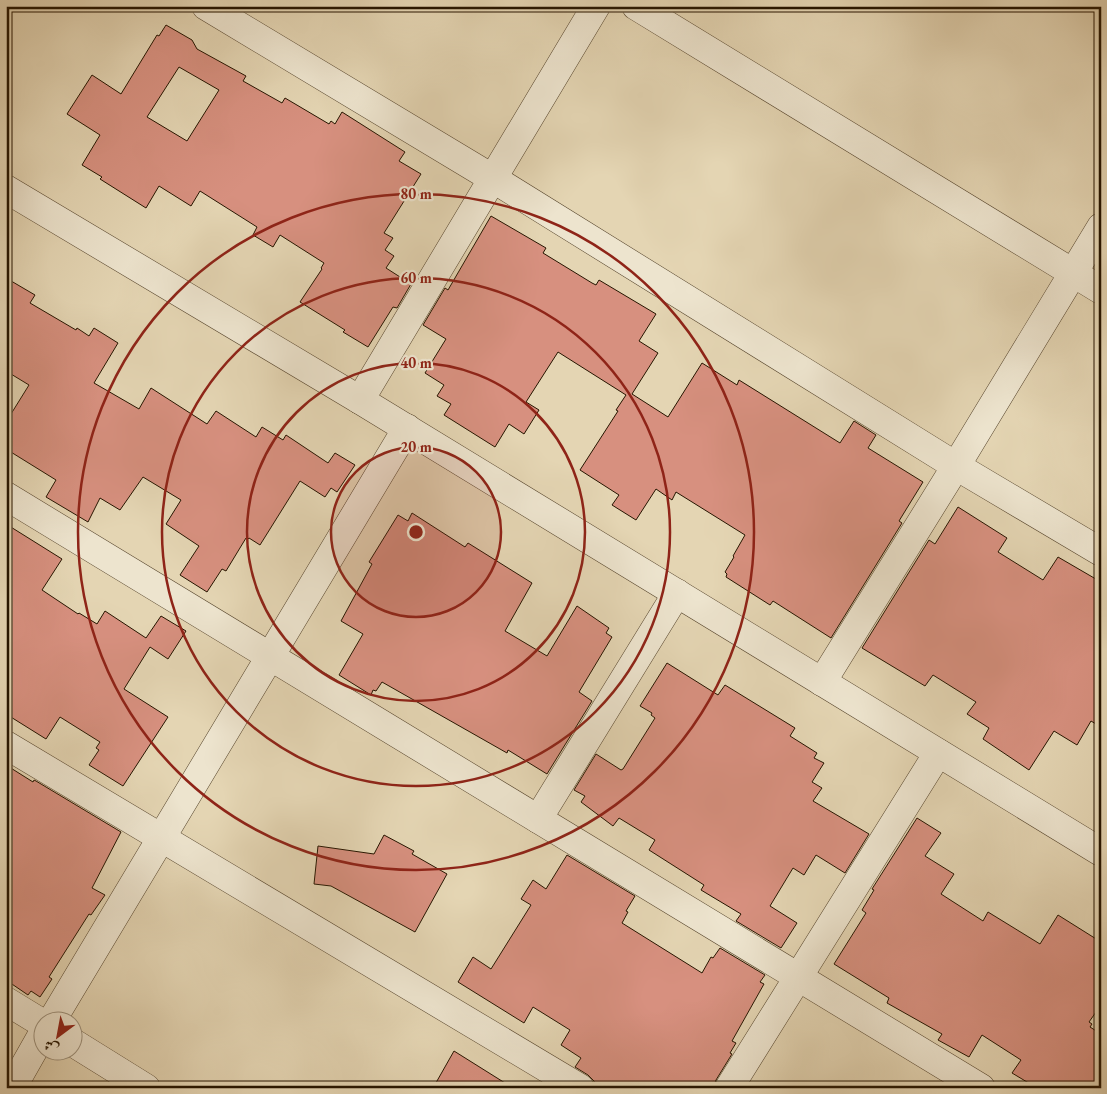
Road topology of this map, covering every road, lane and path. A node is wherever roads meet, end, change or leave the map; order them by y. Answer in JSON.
{"nodes":[{"id":1,"x":206,"y":6,"type":"edge"},
{"id":2,"x":596,"y":6,"type":"edge"},
{"id":3,"x":636,"y":6,"type":"edge"},
{"id":4,"x":492,"y":178,"type":"junction"},
{"id":5,"x":6,"y":188,"type":"edge"},
{"id":6,"x":1101,"y":227,"type":"edge"},
{"id":7,"x":1074,"y":274,"type":"junction"},
{"id":8,"x":1101,"y":290,"type":"edge"},
{"id":9,"x":360,"y":400,"type":"junction"},
{"id":10,"x":407,"y":428,"type":"junction"},
{"id":11,"x":956,"y":466,"type":"junction"},
{"id":12,"x":6,"y":496,"type":"edge"},
{"id":13,"x":1101,"y":552,"type":"edge"},
{"id":14,"x":676,"y":593,"type":"junction"},
{"id":15,"x":270,"y":656,"type":"junction"},
{"id":16,"x":822,"y":682,"type":"junction"},
{"id":17,"x":6,"y":745,"type":"edge"},
{"id":18,"x":938,"y":753,"type":"junction"},
{"id":19,"x":538,"y":819,"type":"junction"},
{"id":20,"x":162,"y":837,"type":"junction"},
{"id":21,"x":1101,"y":852,"type":"edge"},
{"id":22,"x":798,"y":976,"type":"junction"},
{"id":23,"x":6,"y":1001,"type":"edge"},
{"id":24,"x":57,"y":1012,"type":"edge"},
{"id":25,"x":32,"y":1017,"type":"edge"},
{"id":26,"x":82,"y":1048,"type":"edge"},
{"id":27,"x":32,"y":1053,"type":"edge"},
{"id":28,"x":12,"y":1088,"type":"edge"},
{"id":29,"x":146,"y":1088,"type":"edge"},
{"id":30,"x":580,"y":1088,"type":"edge"},
{"id":31,"x":729,"y":1088,"type":"edge"},
{"id":32,"x":981,"y":1088,"type":"edge"}],
"edges":[{"from":1,"to":4,"type":"street"},
{"from":2,"to":4,"type":"street"},
{"from":3,"to":7,"type":"street"},
{"from":4,"to":9,"type":"street"},
{"from":4,"to":11,"type":"street"},
{"from":5,"to":9,"type":"street"},
{"from":6,"to":7,"type":"street"},
{"from":7,"to":8,"type":"street"},
{"from":7,"to":11,"type":"street"},
{"from":9,"to":10,"type":"street"},
{"from":10,"to":14,"type":"street"},
{"from":10,"to":15,"type":"street"},
{"from":11,"to":13,"type":"street"},
{"from":11,"to":16,"type":"street"},
{"from":12,"to":15,"type":"street"},
{"from":14,"to":16,"type":"street"},
{"from":14,"to":19,"type":"street"},
{"from":15,"to":19,"type":"street"},
{"from":15,"to":20,"type":"street"},
{"from":16,"to":18,"type":"street"},
{"from":17,"to":20,"type":"street"},
{"from":18,"to":21,"type":"street"},
{"from":18,"to":22,"type":"street"},
{"from":19,"to":22,"type":"street"},
{"from":20,"to":24,"type":"street"},
{"from":20,"to":30,"type":"street"},
{"from":22,"to":31,"type":"street"},
{"from":22,"to":32,"type":"street"},
{"from":23,"to":25,"type":"street"},
{"from":26,"to":29,"type":"street"},
{"from":27,"to":28,"type":"street"}]}
